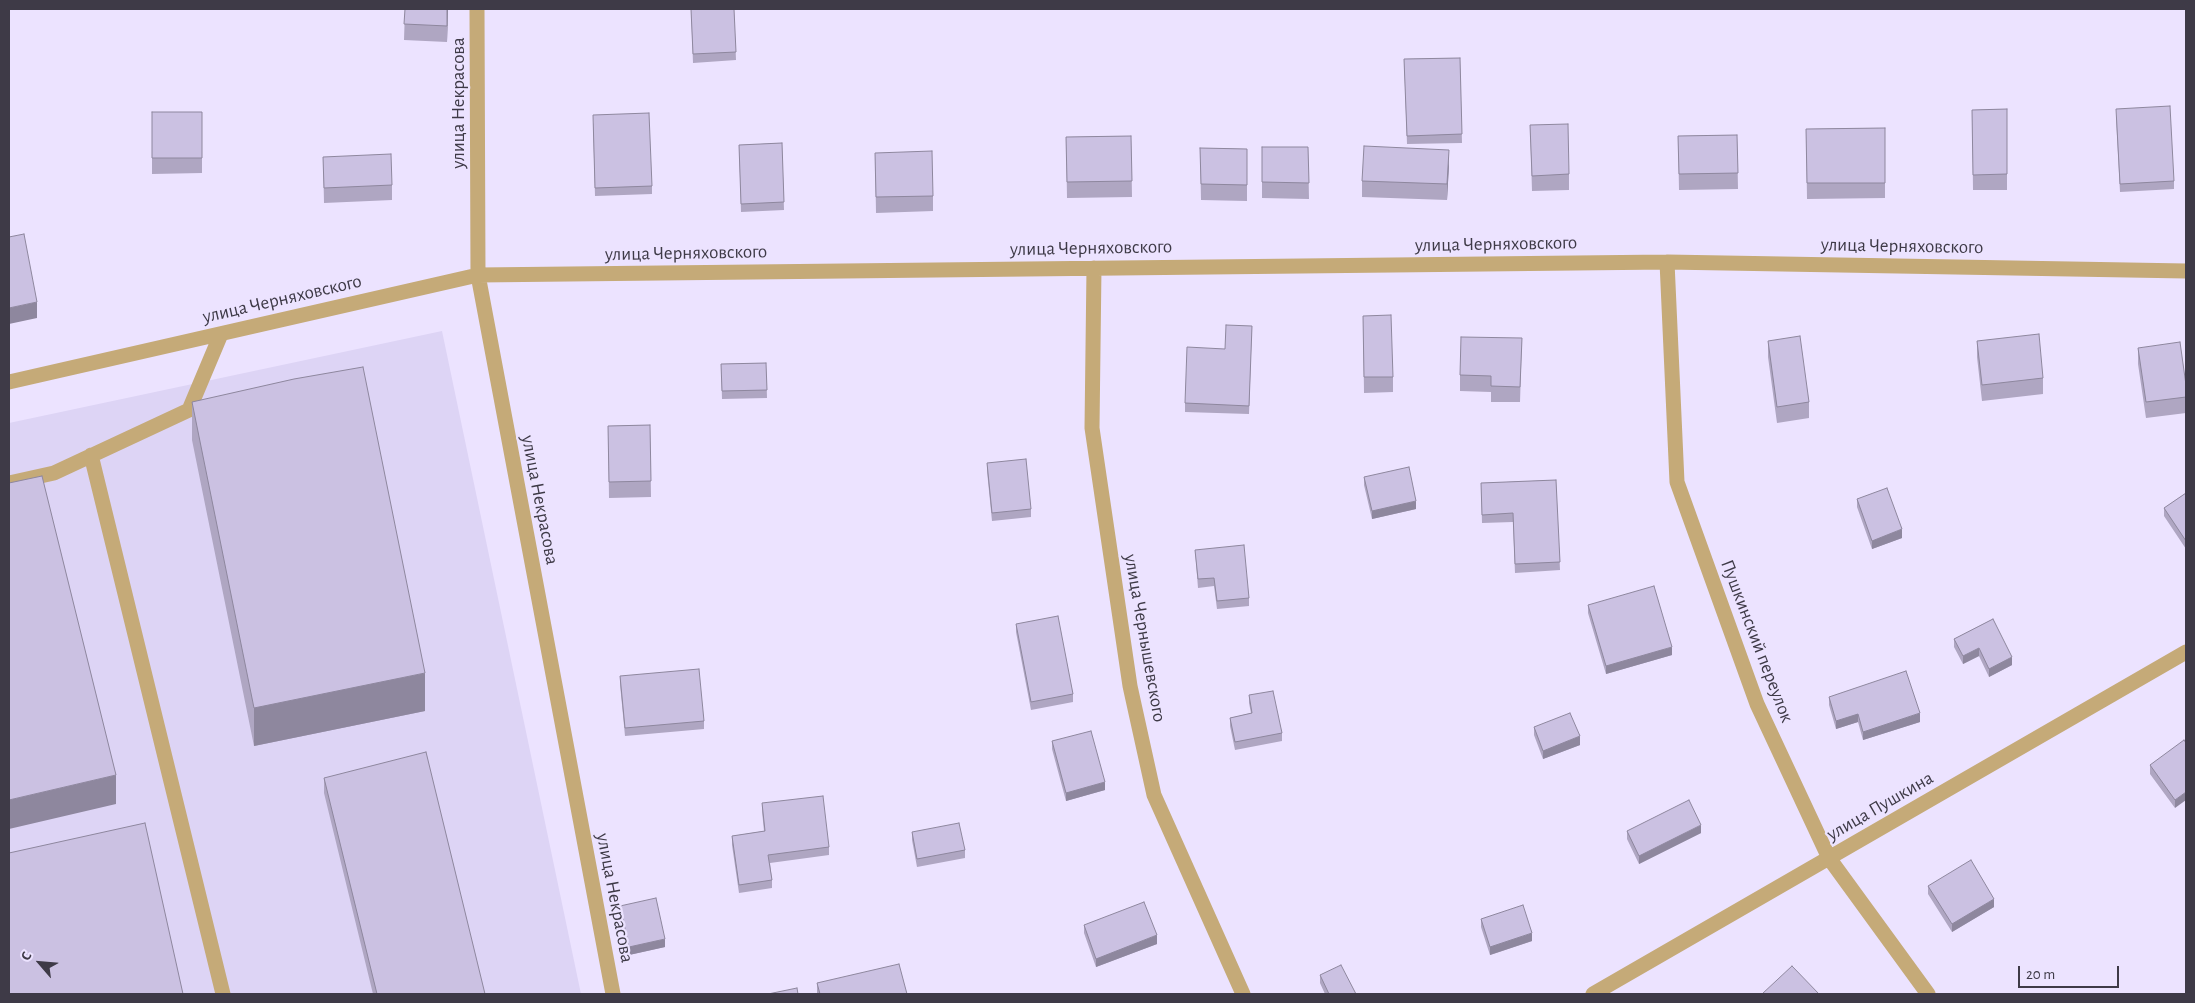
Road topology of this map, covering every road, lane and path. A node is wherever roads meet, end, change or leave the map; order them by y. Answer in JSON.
{"nodes":[{"id":1,"x":477,"y":9,"type":"edge"},
{"id":2,"x":1667,"y":262,"type":"junction"},
{"id":3,"x":1094,"y":268,"type":"junction"},
{"id":4,"x":2186,"y":271,"type":"edge"},
{"id":5,"x":478,"y":275,"type":"junction"},
{"id":6,"x":221,"y":334,"type":"junction"},
{"id":7,"x":9,"y":382,"type":"edge"},
{"id":8,"x":92,"y":455,"type":"junction"},
{"id":9,"x":9,"y":483,"type":"edge"},
{"id":10,"x":2186,"y":652,"type":"edge"},
{"id":11,"x":1829,"y":858,"type":"junction"},
{"id":12,"x":222,"y":994,"type":"edge"},
{"id":13,"x":612,"y":994,"type":"edge"},
{"id":14,"x":1243,"y":994,"type":"edge"},
{"id":15,"x":1593,"y":994,"type":"edge"},
{"id":16,"x":1928,"y":994,"type":"edge"}],
"edges":[{"from":1,"to":5,"type":"street","name":"улица Некрасова"},
{"from":2,"to":3,"type":"street","name":"улица Черняховского"},
{"from":2,"to":4,"type":"street","name":"улица Черняховского"},
{"from":2,"to":11,"type":"street","name":"Пушкинский переулок"},
{"from":3,"to":5,"type":"street","name":"улица Черняховского"},
{"from":3,"to":14,"type":"street","name":"улица Чернышевского"},
{"from":5,"to":6,"type":"street","name":"улица Черняховского"},
{"from":5,"to":13,"type":"street","name":"улица Некрасова"},
{"from":6,"to":7,"type":"street","name":"улица Черняховского"},
{"from":6,"to":8,"type":"street"},
{"from":8,"to":9,"type":"street"},
{"from":8,"to":12,"type":"street"},
{"from":10,"to":11,"type":"street","name":"улица Пушкина"},
{"from":11,"to":15,"type":"street","name":"улица Пушкина"},
{"from":11,"to":16,"type":"street","name":"Пушкинский переулок"}]}
